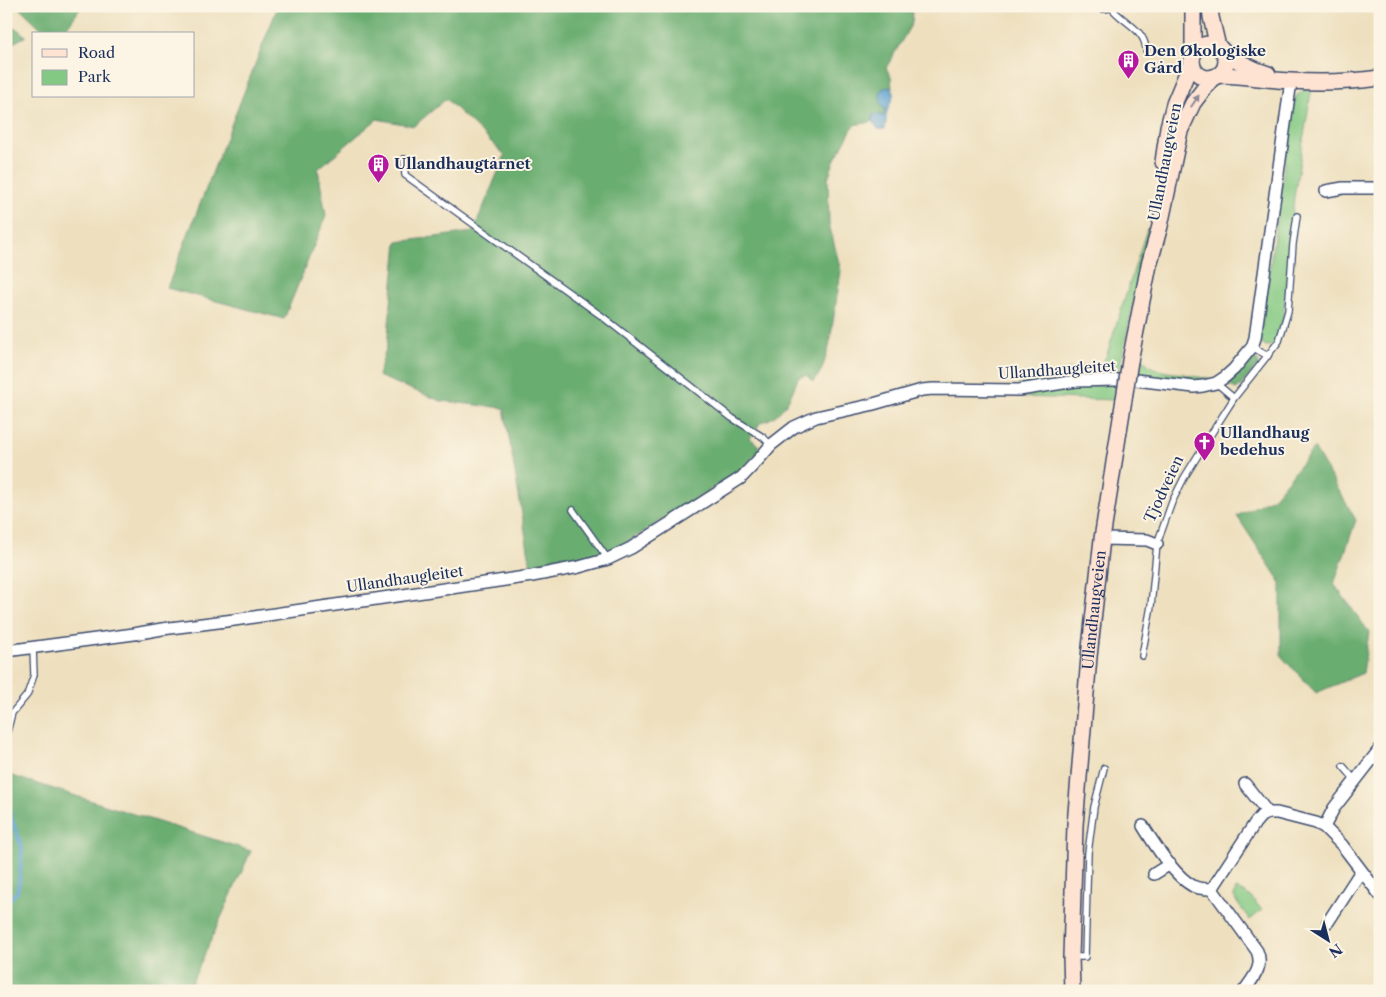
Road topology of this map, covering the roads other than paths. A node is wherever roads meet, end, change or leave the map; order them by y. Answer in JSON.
{"nodes":[{"id":1,"x":1110,"y":6,"type":"edge"},
{"id":2,"x":1193,"y":6,"type":"edge"},
{"id":3,"x":1210,"y":6,"type":"edge"},
{"id":4,"x":1220,"y":49,"type":"junction"},
{"id":5,"x":1146,"y":50,"type":"dead end"},
{"id":6,"x":1193,"y":58,"type":"junction"},
{"id":7,"x":1216,"y":76,"type":"junction"},
{"id":8,"x":1380,"y":78,"type":"edge"},
{"id":9,"x":1291,"y":81,"type":"junction"},
{"id":10,"x":404,"y":159,"type":"dead end"},
{"id":11,"x":1380,"y":188,"type":"edge"},
{"id":12,"x":1326,"y":191,"type":"dead end"},
{"id":13,"x":1297,"y":216,"type":"dead end"},
{"id":14,"x":1149,"y":265,"type":"junction"},
{"id":15,"x":1252,"y":348,"type":"junction"},
{"id":16,"x":1268,"y":356,"type":"junction"},
{"id":17,"x":1216,"y":383,"type":"junction"},
{"id":18,"x":1234,"y":398,"type":"junction"},
{"id":19,"x":771,"y":445,"type":"junction"},
{"id":20,"x":573,"y":510,"type":"dead end"},
{"id":21,"x":1102,"y":539,"type":"junction"},
{"id":22,"x":1157,"y":544,"type":"junction"},
{"id":23,"x":608,"y":559,"type":"junction"},
{"id":24,"x":33,"y":648,"type":"junction"},
{"id":25,"x":6,"y":651,"type":"edge"},
{"id":26,"x":1142,"y":656,"type":"dead end"},
{"id":27,"x":6,"y":736,"type":"edge"},
{"id":28,"x":1380,"y":749,"type":"edge"},
{"id":29,"x":1343,"y":766,"type":"dead end"},
{"id":30,"x":1104,"y":768,"type":"dead end"},
{"id":31,"x":1356,"y":780,"type":"junction"},
{"id":32,"x":1246,"y":784,"type":"dead end"},
{"id":33,"x":1268,"y":813,"type":"junction"},
{"id":34,"x":1143,"y":826,"type":"dead end"},
{"id":35,"x":1324,"y":827,"type":"junction"},
{"id":36,"x":1170,"y":864,"type":"junction"},
{"id":37,"x":1361,"y":871,"type":"junction"},
{"id":38,"x":1154,"y":874,"type":"dead end"},
{"id":39,"x":1212,"y":889,"type":"junction"},
{"id":40,"x":1380,"y":895,"type":"edge"},
{"id":41,"x":1328,"y":922,"type":"dead end"},
{"id":42,"x":1071,"y":957,"type":"junction"},
{"id":43,"x":1065,"y":991,"type":"edge"},
{"id":44,"x":1072,"y":991,"type":"edge"},
{"id":45,"x":1244,"y":991,"type":"edge"}],
"edges":[{"from":1,"to":5,"type":"lane"},
{"from":2,"to":6,"type":"main road","name":"Ullandhaugveien"},
{"from":3,"to":4,"type":"main road"},
{"from":4,"to":6,"type":"main road"},
{"from":4,"to":7,"type":"main road"},
{"from":4,"to":9,"type":"main road"},
{"from":6,"to":7,"type":"main road"},
{"from":6,"to":14,"type":"main road","name":"Ullandhaugveien"},
{"from":7,"to":9,"type":"main road"},
{"from":14,"to":7,"type":"main road","name":"Ullandhaugveien","one_way":true},
{"from":8,"to":9,"type":"main road"},
{"from":9,"to":15,"type":"street"},
{"from":10,"to":19,"type":"lane"},
{"from":11,"to":12,"type":"street"},
{"from":13,"to":16,"type":"lane","name":"Tjodveien"},
{"from":14,"to":21,"type":"main road","name":"Ullandhaugveien","bridge":true},
{"from":15,"to":16,"type":"lane"},
{"from":15,"to":17,"type":"street"},
{"from":16,"to":18,"type":"lane","name":"Tjodveien"},
{"from":17,"to":18,"type":"lane"},
{"from":17,"to":19,"type":"street","name":"Ullandhaugleitet"},
{"from":18,"to":22,"type":"lane","name":"Tjodveien"},
{"from":19,"to":23,"type":"street","name":"Ullandhaugleitet"},
{"from":20,"to":23,"type":"lane"},
{"from":21,"to":22,"type":"street","name":"Tjodveien"},
{"from":21,"to":42,"type":"main road","name":"Ullandhaugveien"},
{"from":22,"to":26,"type":"lane","name":"Tjodveien"},
{"from":23,"to":24,"type":"street","name":"Ullandhaugleitet"},
{"from":24,"to":25,"type":"street","name":"Ullandhaugleitet"},
{"from":24,"to":27,"type":"lane"},
{"from":28,"to":31,"type":"street"},
{"from":29,"to":31,"type":"lane"},
{"from":30,"to":42,"type":"lane"},
{"from":31,"to":35,"type":"street"},
{"from":32,"to":33,"type":"street"},
{"from":33,"to":35,"type":"street"},
{"from":33,"to":39,"type":"street"},
{"from":34,"to":36,"type":"street"},
{"from":35,"to":37,"type":"street"},
{"from":36,"to":38,"type":"street"},
{"from":36,"to":39,"type":"street"},
{"from":37,"to":40,"type":"street"},
{"from":37,"to":41,"type":"street"},
{"from":39,"to":45,"type":"street"},
{"from":42,"to":43,"type":"main road","name":"Ullandhaugveien"},
{"from":42,"to":44,"type":"main road","name":"Ullandhaugveien"}]}
